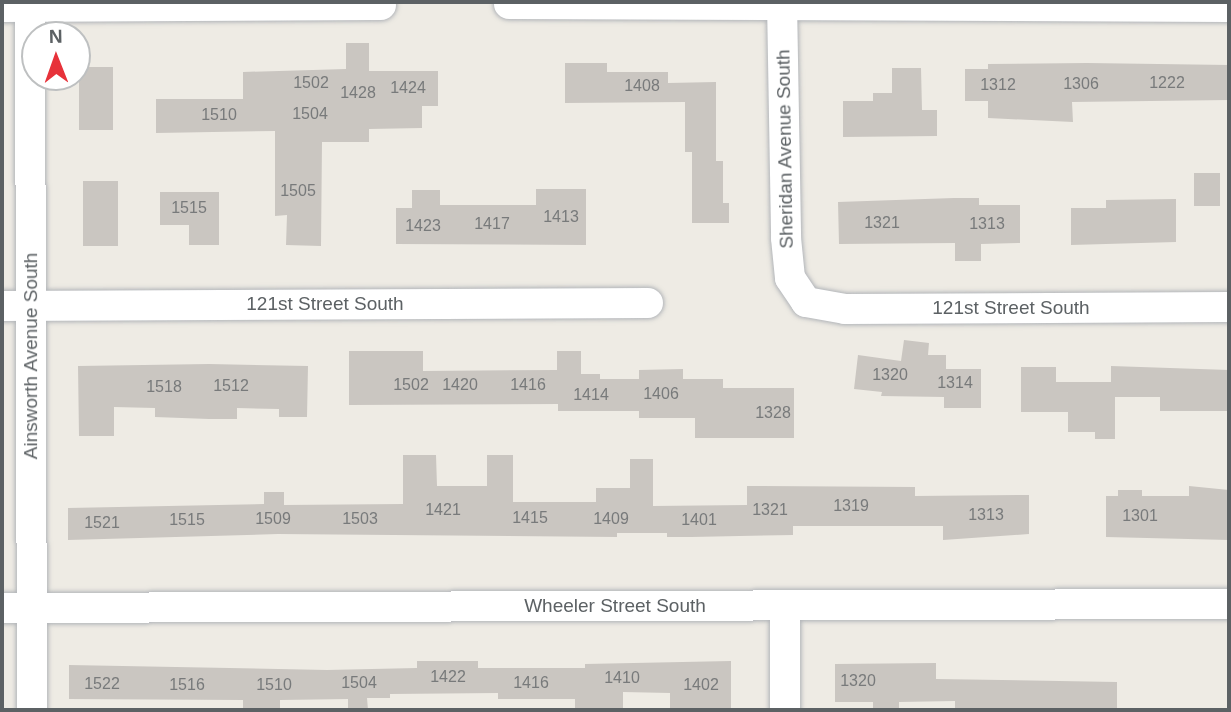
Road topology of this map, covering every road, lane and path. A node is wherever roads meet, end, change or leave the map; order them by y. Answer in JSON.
{"nodes":[{"id":1,"x":782,"y":2,"type":"edge"},
{"id":2,"x":509,"y":4,"type":"dead end"},
{"id":3,"x":20,"y":5,"type":"edge"},
{"id":4,"x":381,"y":5,"type":"dead end"},
{"id":5,"x":1229,"y":7,"type":"edge"},
{"id":6,"x":798,"y":294,"type":"joint"},
{"id":7,"x":648,"y":303,"type":"dead end"},
{"id":8,"x":16,"y":305,"type":"edge"},
{"id":9,"x":1229,"y":307,"type":"edge"},
{"id":10,"x":1229,"y":604,"type":"edge"},
{"id":11,"x":785,"y":606,"type":"junction"},
{"id":12,"x":2,"y":608,"type":"edge"},
{"id":13,"x":31,"y":608,"type":"junction"},
{"id":14,"x":32,"y":710,"type":"edge"},
{"id":15,"x":785,"y":710,"type":"edge"}],
"edges":[{"from":1,"to":2,"type":"street"},
{"from":1,"to":5,"type":"street"},
{"from":1,"to":6,"type":"street","name":"Sheridan Avenue South"},
{"from":3,"to":4,"type":"street"},
{"from":3,"to":8,"type":"street","name":"Ainsworth Avenue South"},
{"from":6,"to":9,"type":"street","name":"121st Street South"},
{"from":7,"to":8,"type":"street","name":"121st Street South"},
{"from":8,"to":13,"type":"street","name":"Ainsworth Avenue South"},
{"from":10,"to":11,"type":"street","name":"Wheeler Street South"},
{"from":11,"to":13,"type":"street","name":"Wheeler Street South"},
{"from":11,"to":15,"type":"street"},
{"from":12,"to":13,"type":"street","name":"Wheeler Street South"},
{"from":13,"to":14,"type":"street","name":"Ainsworth Avenue South"}]}
